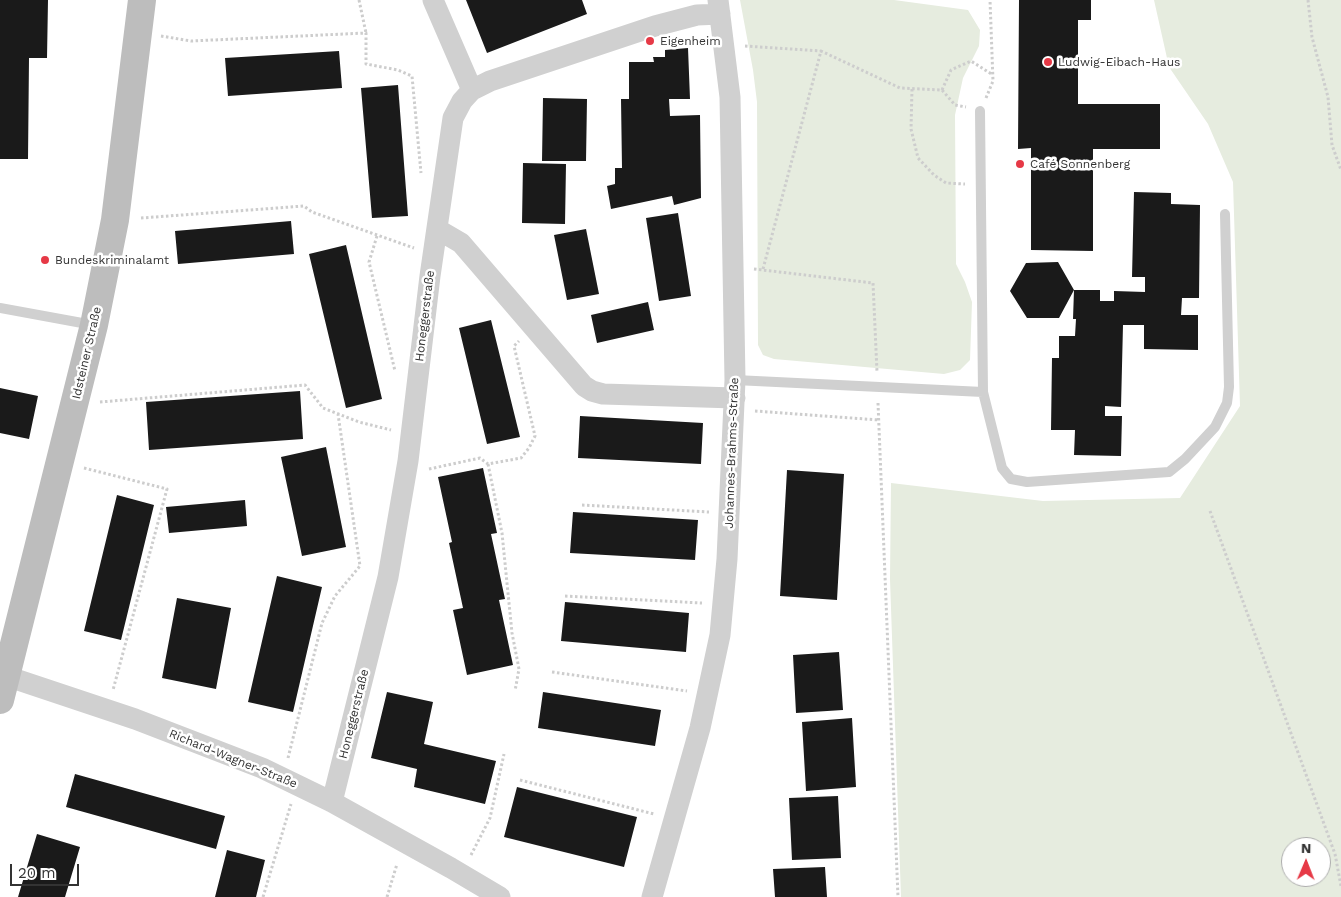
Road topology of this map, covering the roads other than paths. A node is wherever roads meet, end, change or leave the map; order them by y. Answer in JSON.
{"nodes":[{"id":1,"x":142,"y":0,"type":"edge"},
{"id":2,"x":433,"y":0,"type":"edge"},
{"id":3,"x":719,"y":7,"type":"edge"},
{"id":4,"x":472,"y":90,"type":"junction"},
{"id":5,"x":980,"y":111,"type":"road end"},
{"id":6,"x":1225,"y":214,"type":"dead end"},
{"id":7,"x":437,"y":229,"type":"junction"},
{"id":8,"x":0,"y":308,"type":"edge"},
{"id":9,"x":94,"y":325,"type":"junction"},
{"id":10,"x":983,"y":392,"type":"junction"},
{"id":11,"x":735,"y":396,"type":"junction"},
{"id":12,"x":2,"y":683,"type":"edge"},
{"id":13,"x":332,"y":802,"type":"junction"},
{"id":14,"x":500,"y":897,"type":"edge"},
{"id":15,"x":652,"y":897,"type":"edge"}],
"edges":[{"from":1,"to":9,"type":"street","name":"Idsteiner Straße"},
{"from":2,"to":4,"type":"street"},
{"from":3,"to":4,"type":"street","name":"Honeggerstraße"},
{"from":3,"to":11,"type":"street","name":"Johannes-Brahms-Straße"},
{"from":4,"to":7,"type":"street","name":"Honeggerstraße"},
{"from":5,"to":10,"type":"lane"},
{"from":6,"to":10,"type":"lane"},
{"from":7,"to":11,"type":"street"},
{"from":7,"to":13,"type":"street","name":"Honeggerstraße"},
{"from":8,"to":9,"type":"lane"},
{"from":9,"to":12,"type":"street","name":"Idsteiner Straße"},
{"from":10,"to":11,"type":"lane"},
{"from":11,"to":15,"type":"street","name":"Johannes-Brahms-Straße"},
{"from":12,"to":13,"type":"street","name":"Richard-Wagner-Straße"},
{"from":13,"to":14,"type":"street","name":"Richard-Wagner-Straße"}]}
